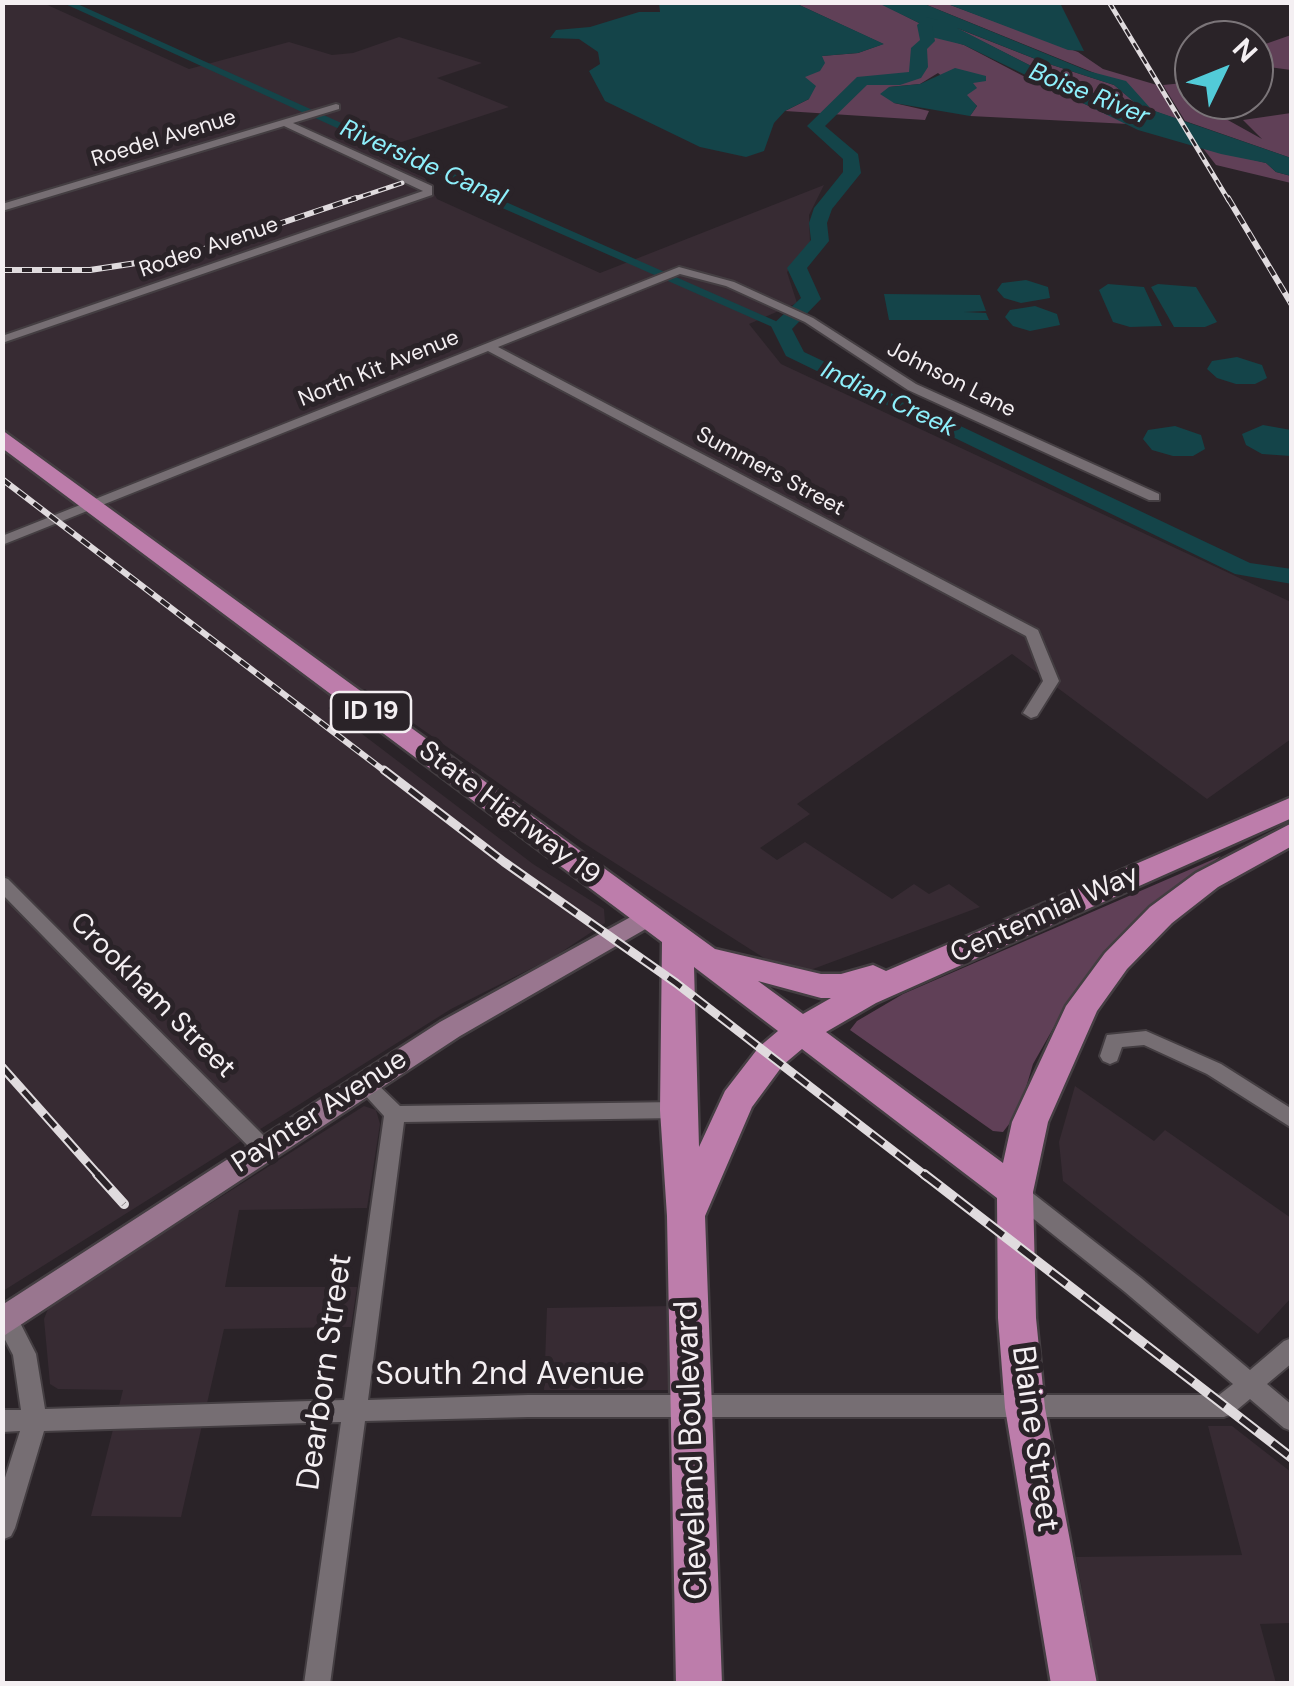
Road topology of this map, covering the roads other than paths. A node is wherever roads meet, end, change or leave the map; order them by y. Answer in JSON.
{"nodes":[{"id":1,"x":336,"y":107,"type":"dead end"},
{"id":2,"x":285,"y":123,"type":"junction"},
{"id":3,"x":2,"y":208,"type":"edge"},
{"id":4,"x":668,"y":273,"type":"joint"},
{"id":5,"x":2,"y":340,"type":"edge"},
{"id":6,"x":488,"y":346,"type":"junction"},
{"id":7,"x":2,"y":438,"type":"edge"},
{"id":8,"x":1154,"y":498,"type":"dead end"},
{"id":9,"x":95,"y":506,"type":"junction"},
{"id":10,"x":2,"y":542,"type":"edge"},
{"id":11,"x":1032,"y":713,"type":"dead end"},
{"id":12,"x":1292,"y":806,"type":"edge"},
{"id":13,"x":1292,"y":833,"type":"edge"},
{"id":14,"x":1148,"y":870,"type":"junction"},
{"id":15,"x":2,"y":883,"type":"edge"},
{"id":16,"x":647,"y":917,"type":"junction"},
{"id":17,"x":690,"y":946,"type":"junction"},
{"id":18,"x":802,"y":1030,"type":"junction"},
{"id":19,"x":1110,"y":1056,"type":"dead end"},
{"id":20,"x":364,"y":1083,"type":"junction"},
{"id":21,"x":678,"y":1110,"type":"junction"},
{"id":22,"x":395,"y":1114,"type":"junction"},
{"id":23,"x":1292,"y":1120,"type":"edge"},
{"id":24,"x":263,"y":1148,"type":"junction"},
{"id":25,"x":1015,"y":1192,"type":"junction"},
{"id":26,"x":686,"y":1216,"type":"junction"},
{"id":27,"x":4,"y":1318,"type":"edge"},
{"id":28,"x":1292,"y":1348,"type":"edge"},
{"id":29,"x":1252,"y":1385,"type":"junction"},
{"id":30,"x":692,"y":1408,"type":"junction"},
{"id":31,"x":1025,"y":1408,"type":"junction"},
{"id":32,"x":353,"y":1409,"type":"junction"},
{"id":33,"x":35,"y":1420,"type":"junction"},
{"id":34,"x":1292,"y":1420,"type":"edge"},
{"id":35,"x":2,"y":1421,"type":"edge"},
{"id":36,"x":2,"y":1528,"type":"edge"},
{"id":37,"x":317,"y":1684,"type":"edge"},
{"id":38,"x":699,"y":1684,"type":"edge"},
{"id":39,"x":1074,"y":1684,"type":"edge"}],
"edges":[{"from":1,"to":2,"type":"street","name":"Roedel Avenue"},
{"from":2,"to":3,"type":"street","name":"Roedel Avenue"},
{"from":2,"to":5,"type":"street","name":"Rodeo Avenue"},
{"from":4,"to":6,"type":"street","name":"North Kit Avenue"},
{"from":4,"to":8,"type":"street","name":"Johnson Lane"},
{"from":6,"to":9,"type":"street","name":"North Kit Avenue"},
{"from":6,"to":11,"type":"street","name":"Summers Street"},
{"from":7,"to":9,"type":"main road","name":"State Highway 19","number":"ID 19"},
{"from":9,"to":10,"type":"street","name":"North Kit Avenue"},
{"from":9,"to":16,"type":"main road","name":"State Highway 19","number":"ID 19"},
{"from":12,"to":14,"type":"main road","name":"Centennial Way"},
{"from":13,"to":25,"type":"main road","name":"Centennial Way"},
{"from":14,"to":17,"type":"main road"},
{"from":14,"to":18,"type":"main road","name":"Centennial Way"},
{"from":15,"to":24,"type":"street","name":"Crookham Street"},
{"from":16,"to":17,"type":"main road","name":"State Highway 19","number":"ID 19"},
{"from":16,"to":20,"type":"street","name":"Paynter Avenue"},
{"from":17,"to":18,"type":"main road","name":"State Highway 19","number":"ID 19"},
{"from":17,"to":21,"type":"main road","name":"Cleveland Boulevard"},
{"from":18,"to":25,"type":"main road","name":"State Highway 19","number":"ID 19"},
{"from":18,"to":26,"type":"main road","name":"Centennial Way"},
{"from":19,"to":23,"type":"street"},
{"from":20,"to":22,"type":"street"},
{"from":20,"to":24,"type":"street","name":"Paynter Avenue"},
{"from":21,"to":22,"type":"street"},
{"from":21,"to":26,"type":"main road","name":"Cleveland Boulevard"},
{"from":22,"to":32,"type":"street","name":"Dearborn Street"},
{"from":24,"to":27,"type":"street","name":"Paynter Avenue"},
{"from":25,"to":29,"type":"street"},
{"from":25,"to":31,"type":"main road","name":"Blaine Street"},
{"from":26,"to":30,"type":"main road","name":"Cleveland Boulevard"},
{"from":27,"to":33,"type":"street"},
{"from":28,"to":29,"type":"street","name":"South 2nd Avenue"},
{"from":29,"to":31,"type":"street","name":"South 2nd Avenue"},
{"from":29,"to":34,"type":"street"},
{"from":30,"to":31,"type":"street","name":"South 2nd Avenue"},
{"from":30,"to":32,"type":"street","name":"South 2nd Avenue"},
{"from":30,"to":38,"type":"main road","name":"Cleveland Boulevard"},
{"from":31,"to":39,"type":"main road","name":"Blaine Street"},
{"from":32,"to":33,"type":"street","name":"South 2nd Avenue"},
{"from":32,"to":37,"type":"street","name":"Dearborn Street"},
{"from":33,"to":35,"type":"street","name":"South 2nd Avenue"},
{"from":33,"to":36,"type":"street"}]}
